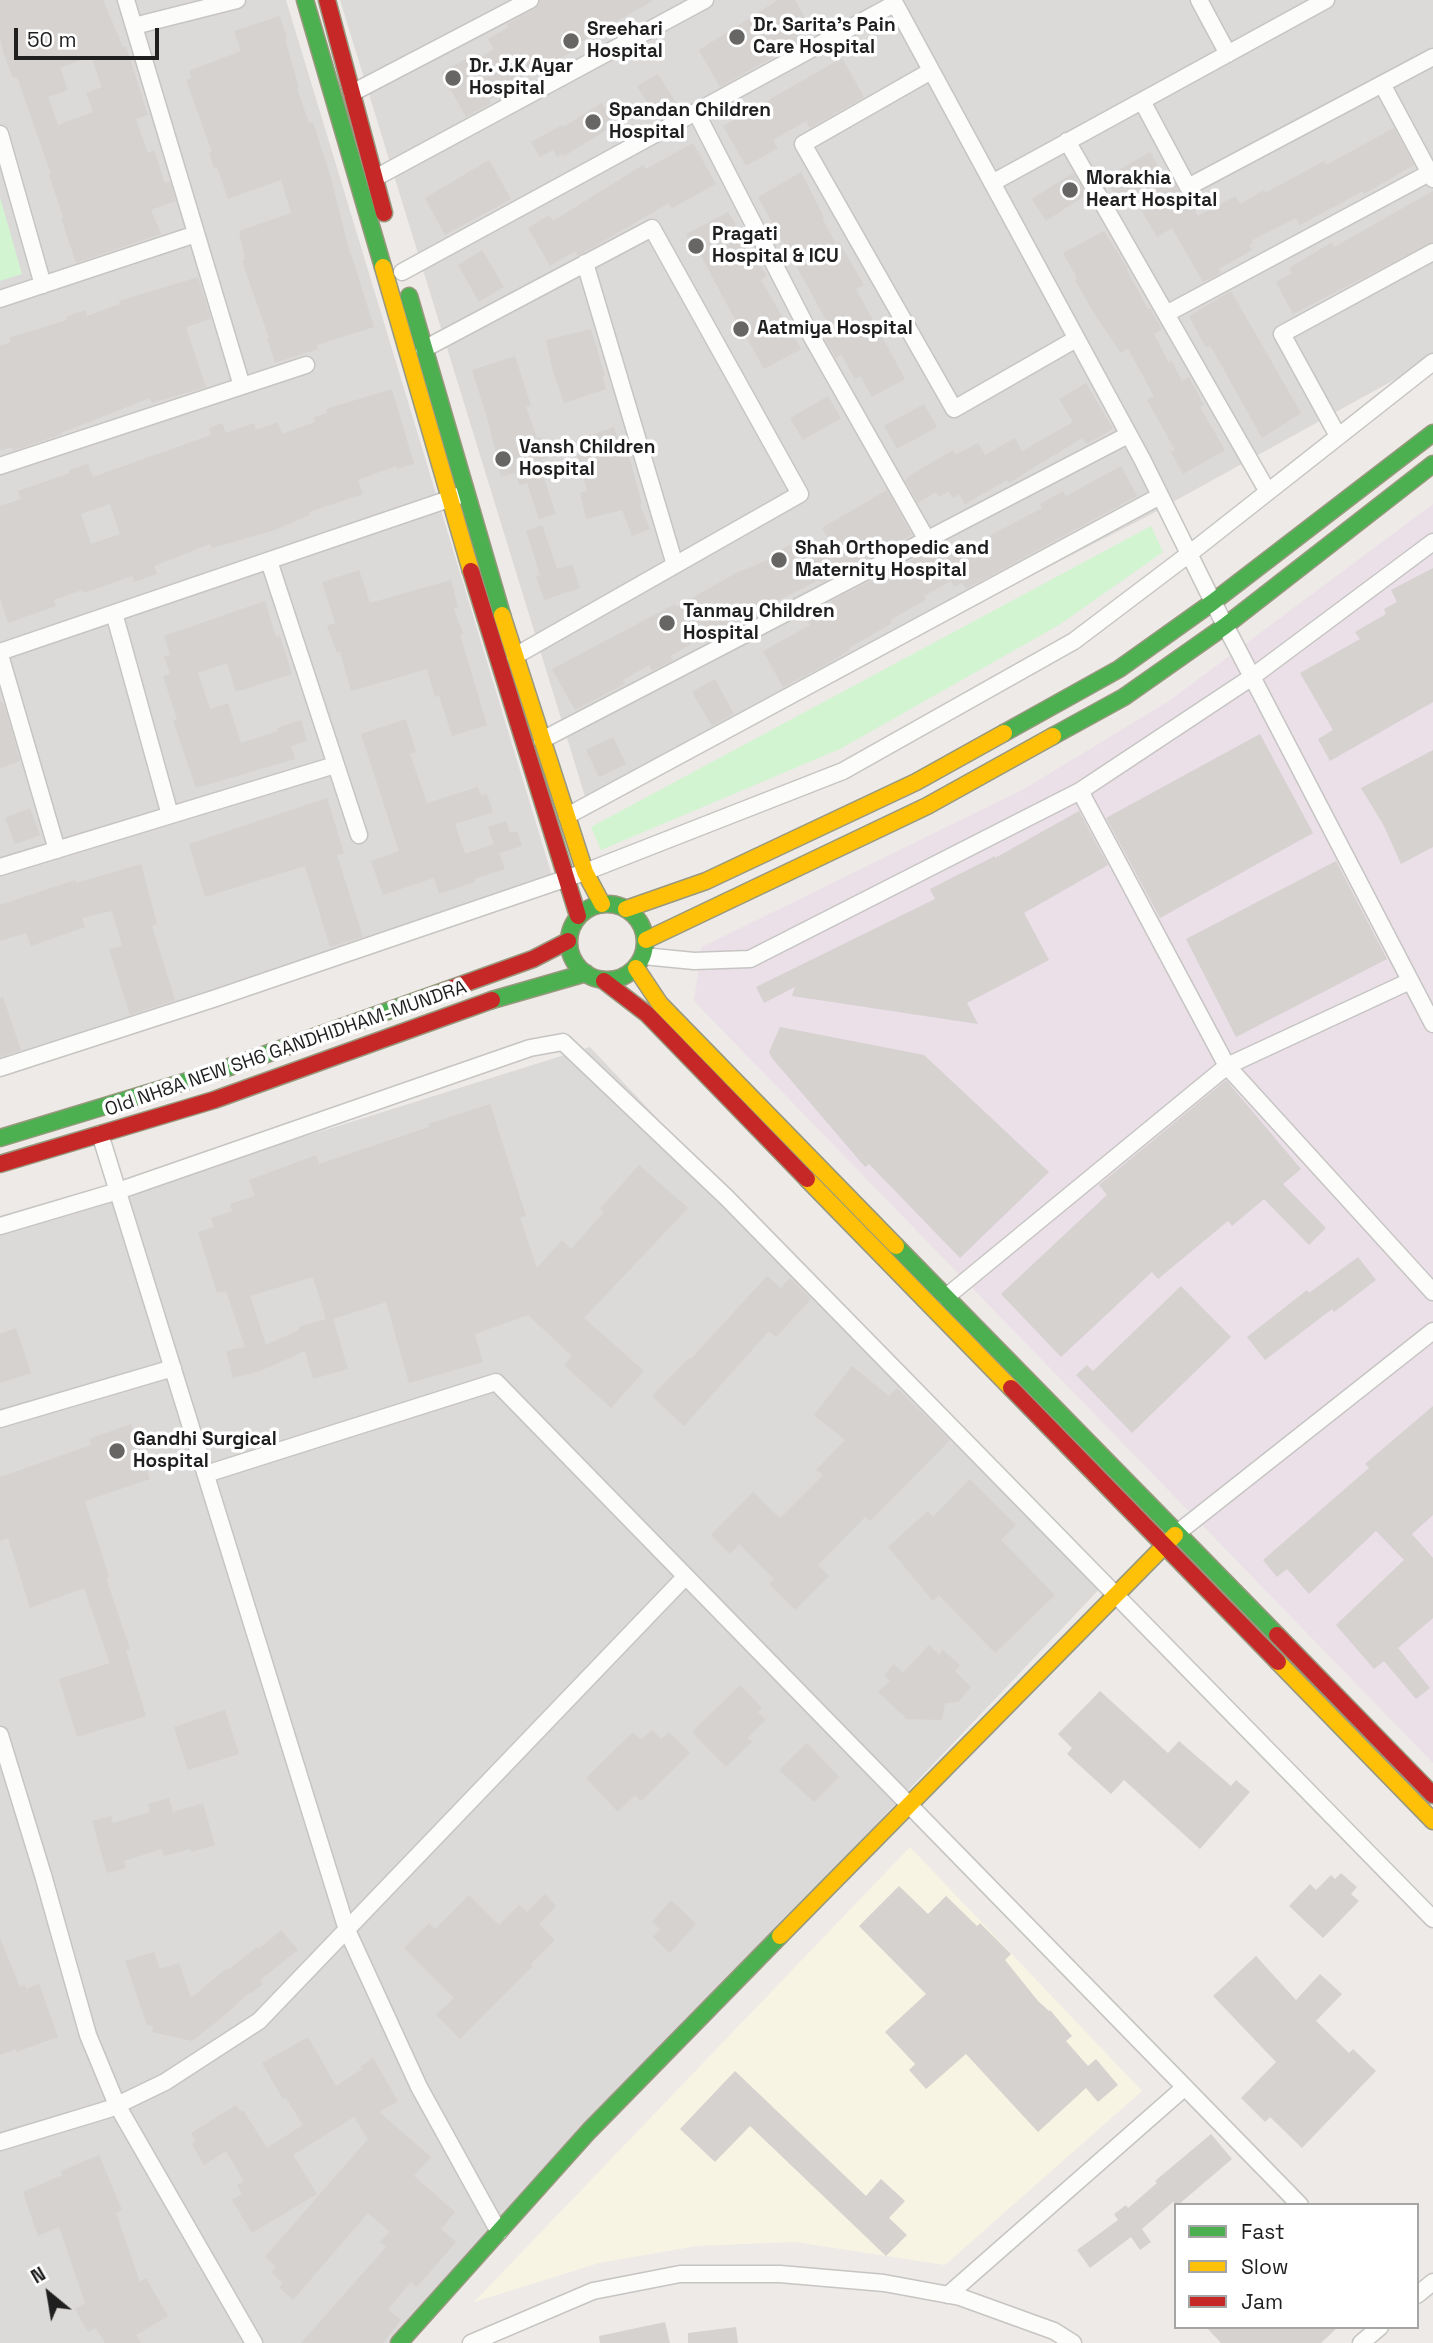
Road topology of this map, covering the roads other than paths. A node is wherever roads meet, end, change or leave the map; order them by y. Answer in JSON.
{"nodes":[{"id":1,"x":126,"y":0,"type":"edge"},
{"id":2,"x":237,"y":0,"type":"edge"},
{"id":3,"x":326,"y":0,"type":"edge"},
{"id":4,"x":530,"y":0,"type":"edge"},
{"id":5,"x":705,"y":0,"type":"edge"},
{"id":6,"x":1199,"y":0,"type":"edge"},
{"id":7,"x":1326,"y":0,"type":"edge"},
{"id":8,"x":893,"y":2,"type":"edge"},
{"id":9,"x":306,"y":5,"type":"edge"},
{"id":10,"x":134,"y":26,"type":"junction"},
{"id":11,"x":1228,"y":54,"type":"junction"},
{"id":12,"x":1433,"y":57,"type":"edge"},
{"id":13,"x":931,"y":71,"type":"junction"},
{"id":14,"x":1382,"y":84,"type":"junction"},
{"id":15,"x":352,"y":93,"type":"junction"},
{"id":16,"x":1142,"y":100,"type":"junction"},
{"id":17,"x":696,"y":112,"type":"junction"},
{"id":18,"x":0,"y":134,"type":"edge"},
{"id":19,"x":1067,"y":141,"type":"junction"},
{"id":20,"x":1432,"y":175,"type":"edge"},
{"id":21,"x":375,"y":178,"type":"junction"},
{"id":22,"x":992,"y":183,"type":"junction"},
{"id":23,"x":388,"y":226,"type":"dead end"},
{"id":24,"x":196,"y":234,"type":"junction"},
{"id":25,"x":1433,"y":252,"type":"edge"},
{"id":26,"x":585,"y":263,"type":"junction"},
{"id":27,"x":43,"y":285,"type":"junction"},
{"id":28,"x":0,"y":299,"type":"edge"},
{"id":29,"x":1166,"y":314,"type":"junction"},
{"id":30,"x":1076,"y":339,"type":"junction"},
{"id":31,"x":424,"y":349,"type":"junction"},
{"id":32,"x":1433,"y":362,"type":"edge"},
{"id":33,"x":306,"y":366,"type":"dead end"},
{"id":34,"x":242,"y":386,"type":"junction"},
{"id":35,"x":1433,"y":433,"type":"edge"},
{"id":36,"x":1129,"y":435,"type":"junction"},
{"id":37,"x":1338,"y":436,"type":"junction"},
{"id":38,"x":1433,"y":464,"type":"edge"},
{"id":39,"x":0,"y":466,"type":"edge"},
{"id":40,"x":1268,"y":492,"type":"junction"},
{"id":41,"x":467,"y":493,"type":"junction"},
{"id":42,"x":1160,"y":496,"type":"junction"},
{"id":43,"x":451,"y":499,"type":"junction"},
{"id":44,"x":927,"y":540,"type":"junction"},
{"id":45,"x":1433,"y":542,"type":"edge"},
{"id":46,"x":1189,"y":554,"type":"junction"},
{"id":47,"x":269,"y":561,"type":"junction"},
{"id":48,"x":675,"y":565,"type":"junction"},
{"id":49,"x":1213,"y":602,"type":"junction"},
{"id":50,"x":114,"y":613,"type":"junction"},
{"id":51,"x":1225,"y":626,"type":"junction"},
{"id":52,"x":0,"y":653,"type":"edge"},
{"id":53,"x":515,"y":656,"type":"junction"},
{"id":54,"x":1252,"y":677,"type":"junction"},
{"id":55,"x":542,"y":740,"type":"junction"},
{"id":56,"x":335,"y":765,"type":"junction"},
{"id":57,"x":1080,"y":791,"type":"junction"},
{"id":58,"x":170,"y":815,"type":"junction"},
{"id":59,"x":567,"y":816,"type":"junction"},
{"id":60,"x":359,"y":835,"type":"dead end"},
{"id":61,"x":57,"y":850,"type":"junction"},
{"id":62,"x":0,"y":867,"type":"edge"},
{"id":63,"x":585,"y":872,"type":"junction"},
{"id":64,"x":566,"y":878,"type":"junction"},
{"id":65,"x":602,"y":904,"type":"junction"},
{"id":66,"x":626,"y":909,"type":"junction"},
{"id":67,"x":578,"y":916,"type":"junction"},
{"id":68,"x":568,"y":941,"type":"junction"},
{"id":69,"x":642,"y":955,"type":"junction"},
{"id":70,"x":586,"y":974,"type":"junction"},
{"id":71,"x":604,"y":981,"type":"junction"},
{"id":72,"x":1410,"y":981,"type":"junction"},
{"id":73,"x":1433,"y":1024,"type":"edge"},
{"id":74,"x":1227,"y":1066,"type":"junction"},
{"id":75,"x":0,"y":1069,"type":"edge"},
{"id":76,"x":100,"y":1134,"type":"junction"},
{"id":77,"x":0,"y":1138,"type":"edge"},
{"id":78,"x":0,"y":1164,"type":"edge"},
{"id":79,"x":118,"y":1191,"type":"junction"},
{"id":80,"x":0,"y":1226,"type":"edge"},
{"id":81,"x":1433,"y":1292,"type":"edge"},
{"id":82,"x":946,"y":1297,"type":"junction"},
{"id":83,"x":1433,"y":1331,"type":"edge"},
{"id":84,"x":173,"y":1368,"type":"junction"},
{"id":85,"x":0,"y":1419,"type":"edge"},
{"id":86,"x":206,"y":1474,"type":"junction"},
{"id":87,"x":1170,"y":1540,"type":"junction"},
{"id":88,"x":685,"y":1577,"type":"junction"},
{"id":89,"x":1115,"y":1596,"type":"junction"},
{"id":90,"x":0,"y":1735,"type":"edge"},
{"id":91,"x":1433,"y":1795,"type":"edge"},
{"id":92,"x":910,"y":1804,"type":"junction"},
{"id":93,"x":1433,"y":1821,"type":"edge"},
{"id":94,"x":1433,"y":1919,"type":"edge"},
{"id":95,"x":346,"y":1930,"type":"junction"},
{"id":96,"x":1185,"y":2087,"type":"junction"},
{"id":97,"x":117,"y":2105,"type":"junction"},
{"id":98,"x":0,"y":2142,"type":"edge"},
{"id":99,"x":1298,"y":2203,"type":"edge"},
{"id":100,"x":499,"y":2232,"type":"junction"},
{"id":101,"x":1433,"y":2282,"type":"edge"},
{"id":102,"x":1419,"y":2293,"type":"edge"},
{"id":103,"x":948,"y":2295,"type":"junction"},
{"id":104,"x":1378,"y":2329,"type":"edge"},
{"id":105,"x":254,"y":2343,"type":"edge"},
{"id":106,"x":400,"y":2343,"type":"edge"},
{"id":107,"x":471,"y":2343,"type":"edge"},
{"id":108,"x":1073,"y":2343,"type":"edge"},
{"id":109,"x":1361,"y":2343,"type":"edge"}],
"edges":[{"from":1,"to":10,"type":"street"},
{"from":2,"to":10,"type":"street"},
{"from":3,"to":9,"type":"street"},
{"from":3,"to":15,"type":"street"},
{"from":4,"to":15,"type":"street"},
{"from":5,"to":21,"type":"street"},
{"from":6,"to":11,"type":"street"},
{"from":7,"to":11,"type":"street"},
{"from":8,"to":13,"type":"street"},
{"from":8,"to":17,"type":"street"},
{"from":9,"to":43,"type":"street"},
{"from":10,"to":24,"type":"street"},
{"from":11,"to":16,"type":"street"},
{"from":12,"to":14,"type":"street"},
{"from":13,"to":22,"type":"street"},
{"from":13,"to":30,"type":"street"},
{"from":14,"to":16,"type":"street"},
{"from":14,"to":20,"type":"street"},
{"from":15,"to":21,"type":"street"},
{"from":16,"to":19,"type":"street"},
{"from":17,"to":31,"type":"street"},
{"from":17,"to":44,"type":"street"},
{"from":18,"to":27,"type":"street"},
{"from":19,"to":22,"type":"street"},
{"from":19,"to":29,"type":"street"},
{"from":20,"to":29,"type":"street"},
{"from":21,"to":23,"type":"street"},
{"from":22,"to":30,"type":"street"},
{"from":24,"to":27,"type":"street"},
{"from":24,"to":34,"type":"street"},
{"from":25,"to":37,"type":"street"},
{"from":26,"to":31,"type":"street"},
{"from":26,"to":48,"type":"street"},
{"from":26,"to":48,"type":"street"},
{"from":27,"to":28,"type":"street"},
{"from":29,"to":40,"type":"street"},
{"from":30,"to":36,"type":"street"},
{"from":31,"to":41,"type":"street"},
{"from":32,"to":37,"type":"street"},
{"from":33,"to":34,"type":"street"},
{"from":34,"to":39,"type":"street"},
{"from":35,"to":49,"type":"street"},
{"from":36,"to":42,"type":"street"},
{"from":36,"to":44,"type":"street"},
{"from":37,"to":40,"type":"street"},
{"from":38,"to":51,"type":"street"},
{"from":40,"to":46,"type":"street"},
{"from":41,"to":43,"type":"street"},
{"from":41,"to":53,"type":"street"},
{"from":42,"to":46,"type":"street"},
{"from":42,"to":59,"type":"street"},
{"from":43,"to":47,"type":"street"},
{"from":43,"to":64,"type":"street"},
{"from":44,"to":55,"type":"street"},
{"from":45,"to":54,"type":"street"},
{"from":46,"to":49,"type":"street"},
{"from":46,"to":63,"type":"street"},
{"from":47,"to":50,"type":"street"},
{"from":47,"to":56,"type":"street"},
{"from":48,"to":53,"type":"street"},
{"from":49,"to":51,"type":"street"},
{"from":49,"to":66,"type":"street"},
{"from":50,"to":52,"type":"street"},
{"from":50,"to":58,"type":"street"},
{"from":51,"to":54,"type":"street"},
{"from":51,"to":69,"type":"street"},
{"from":52,"to":61,"type":"street"},
{"from":53,"to":55,"type":"street"},
{"from":54,"to":57,"type":"street"},
{"from":54,"to":72,"type":"street"},
{"from":55,"to":59,"type":"street"},
{"from":56,"to":58,"type":"street"},
{"from":56,"to":60,"type":"street"},
{"from":57,"to":69,"type":"street"},
{"from":57,"to":74,"type":"street"},
{"from":58,"to":61,"type":"street"},
{"from":59,"to":63,"type":"street"},
{"from":61,"to":62,"type":"street"},
{"from":63,"to":64,"type":"street"},
{"from":63,"to":65,"type":"street"},
{"from":64,"to":67,"type":"street"},
{"from":64,"to":75,"type":"street"},
{"from":65,"to":66,"type":"street"},
{"from":65,"to":67,"type":"street"},
{"from":66,"to":69,"type":"street"},
{"from":67,"to":68,"type":"street"},
{"from":68,"to":70,"type":"street"},
{"from":68,"to":77,"type":"street"},
{"from":69,"to":71,"type":"street"},
{"from":69,"to":82,"type":"street"},
{"from":70,"to":71,"type":"street"},
{"from":70,"to":76,"type":"street","name":"Old NH8A NEW SH6 GANDHIDHAM-MUNDRA"},
{"from":71,"to":87,"type":"street"},
{"from":72,"to":73,"type":"street"},
{"from":72,"to":74,"type":"street"},
{"from":74,"to":81,"type":"street"},
{"from":74,"to":82,"type":"street"},
{"from":76,"to":78,"type":"street","name":"Old NH8A NEW SH6 GANDHIDHAM-MUNDRA"},
{"from":76,"to":79,"type":"street"},
{"from":79,"to":80,"type":"street"},
{"from":79,"to":84,"type":"street"},
{"from":79,"to":89,"type":"street"},
{"from":82,"to":87,"type":"street"},
{"from":83,"to":87,"type":"street"},
{"from":84,"to":85,"type":"street"},
{"from":84,"to":86,"type":"street"},
{"from":86,"to":88,"type":"street"},
{"from":86,"to":95,"type":"street"},
{"from":87,"to":89,"type":"street"},
{"from":87,"to":91,"type":"street"},
{"from":87,"to":93,"type":"street"},
{"from":88,"to":92,"type":"street"},
{"from":88,"to":95,"type":"street"},
{"from":89,"to":92,"type":"street"},
{"from":89,"to":94,"type":"street"},
{"from":90,"to":97,"type":"street"},
{"from":92,"to":96,"type":"street"},
{"from":92,"to":100,"type":"street"},
{"from":95,"to":97,"type":"street"},
{"from":95,"to":100,"type":"street"},
{"from":96,"to":99,"type":"street"},
{"from":96,"to":103,"type":"street"},
{"from":97,"to":98,"type":"street"},
{"from":97,"to":105,"type":"street"},
{"from":100,"to":106,"type":"street"},
{"from":101,"to":102,"type":"street"},
{"from":103,"to":107,"type":"street"},
{"from":103,"to":108,"type":"street"},
{"from":104,"to":109,"type":"street"}]}
